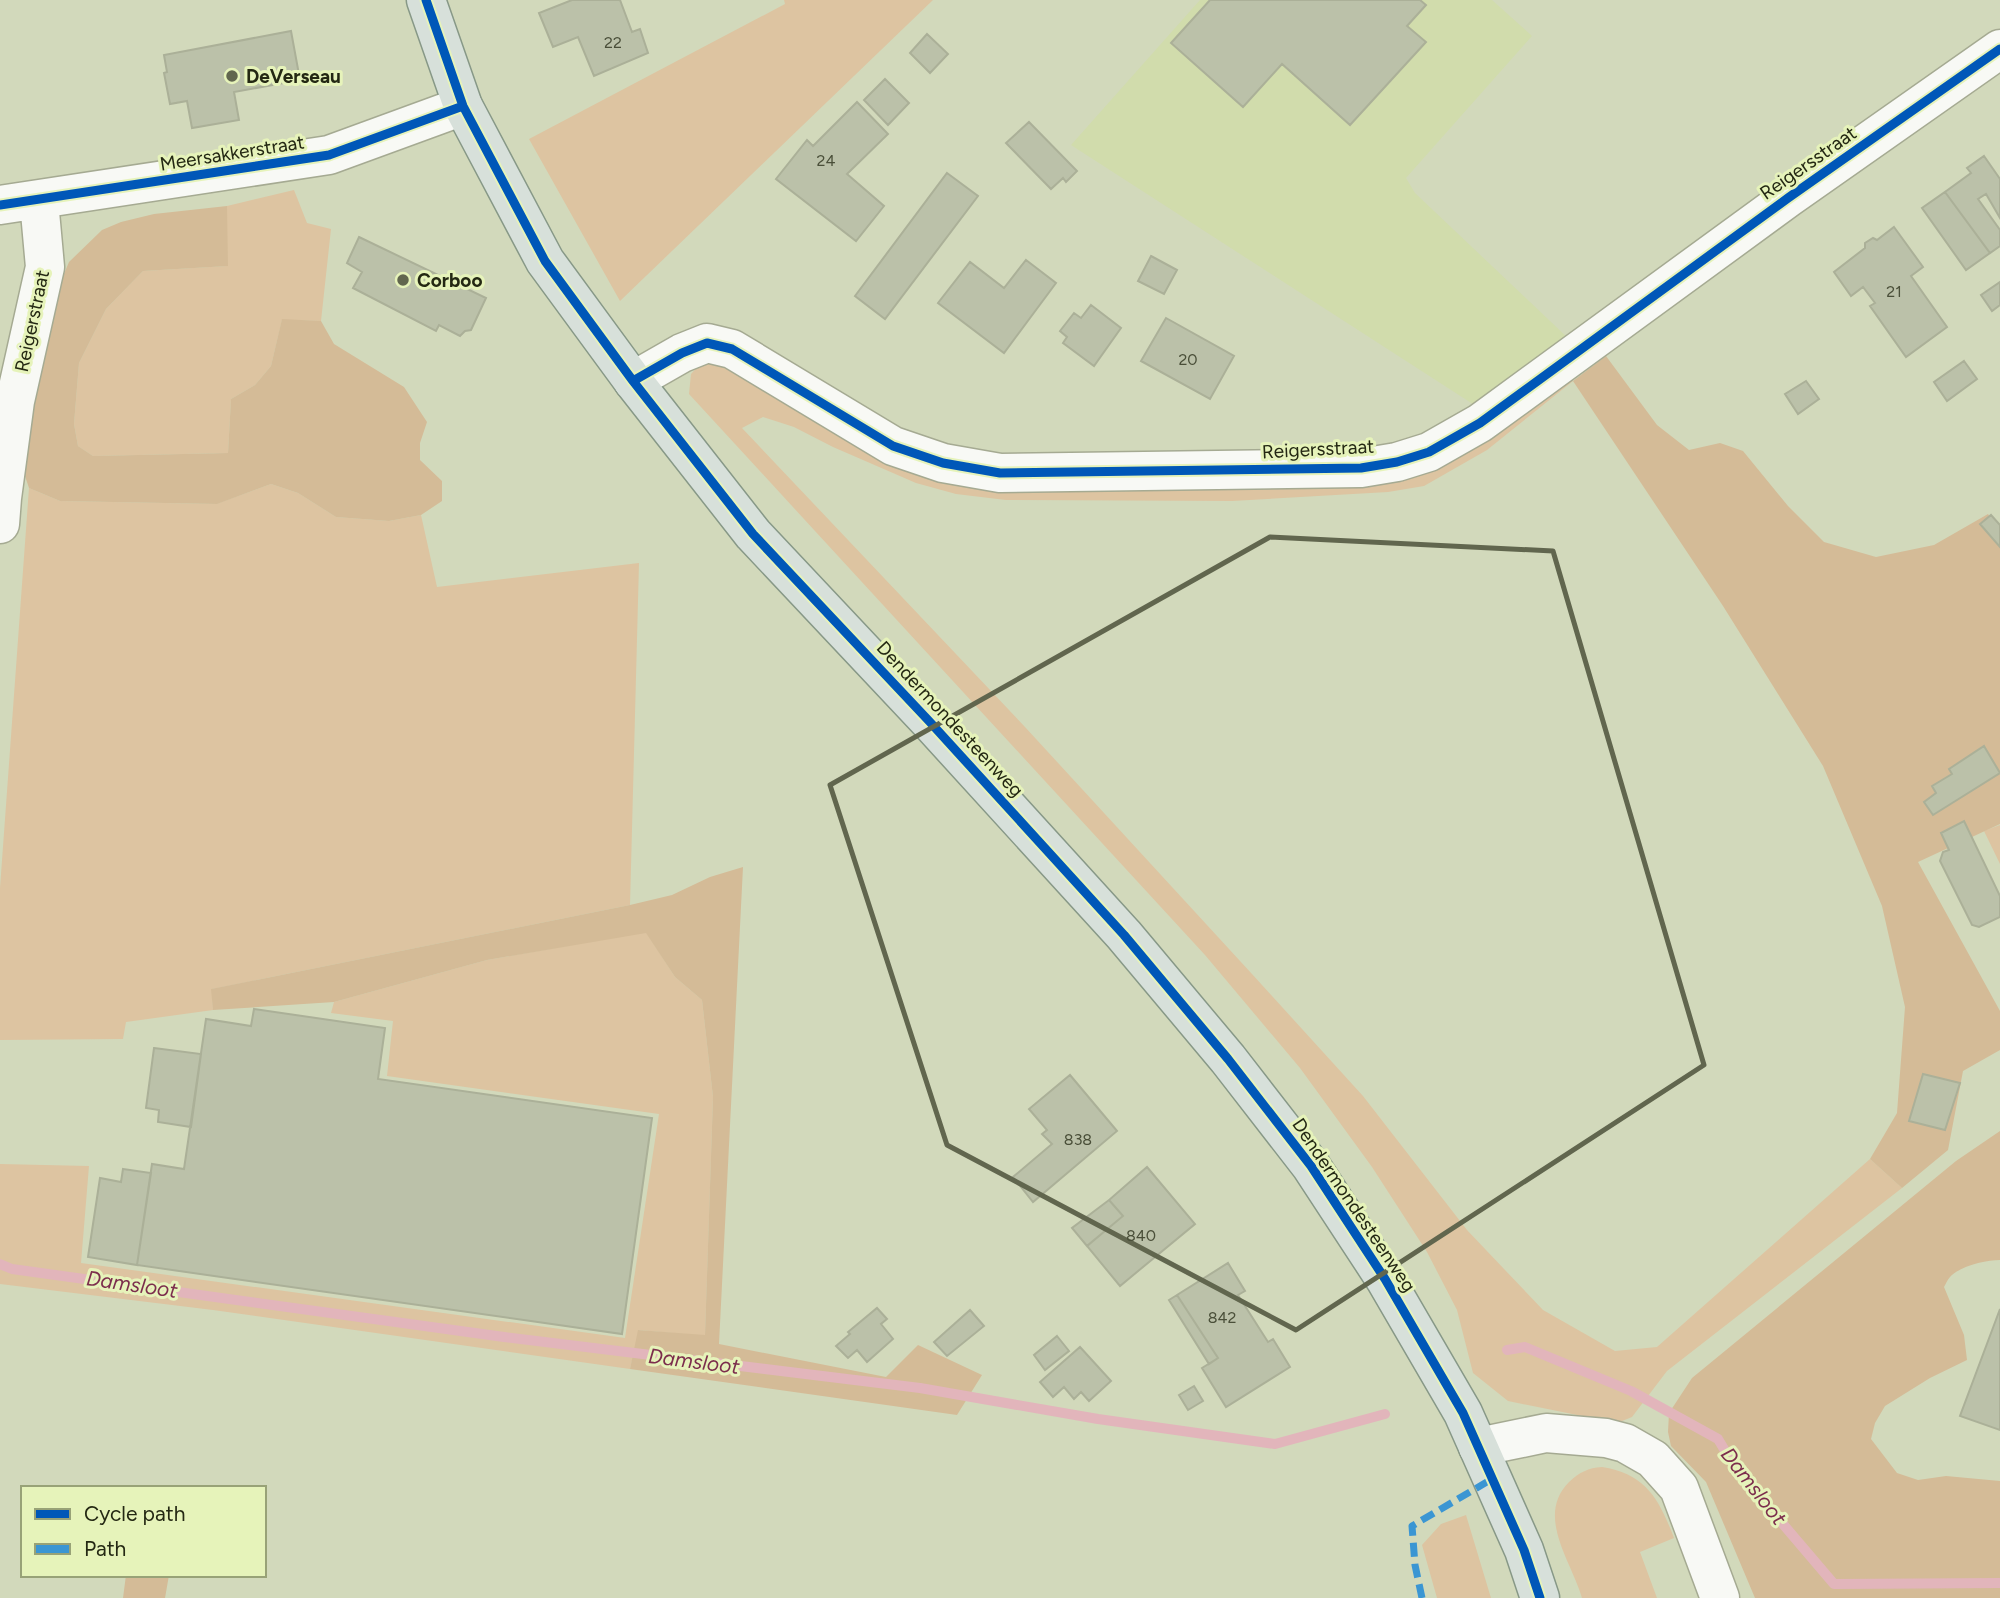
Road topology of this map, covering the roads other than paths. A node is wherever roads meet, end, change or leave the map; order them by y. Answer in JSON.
{"nodes":[{"id":1,"x":426,"y":0,"type":"edge"},
{"id":2,"x":2000,"y":49,"type":"edge"},
{"id":3,"x":463,"y":106,"type":"junction"},
{"id":4,"x":39,"y":201,"type":"junction"},
{"id":5,"x":0,"y":205,"type":"edge"},
{"id":6,"x":633,"y":381,"type":"junction"},
{"id":7,"x":0,"y":524,"type":"edge"},
{"id":8,"x":1478,"y":1447,"type":"junction"},
{"id":9,"x":1540,"y":1598,"type":"edge"},
{"id":10,"x":1720,"y":1598,"type":"edge"}],
"edges":[{"from":1,"to":3,"type":"main road","name":"Dendermondesteenweg"},
{"from":2,"to":6,"type":"street","name":"Reigersstraat"},
{"from":3,"to":4,"type":"street","name":"Meersakkerstraat"},
{"from":3,"to":6,"type":"main road","name":"Dendermondesteenweg"},
{"from":4,"to":5,"type":"street","name":"Meersakkerstraat"},
{"from":4,"to":7,"type":"street","name":"Reigerstraat"},
{"from":6,"to":8,"type":"main road","name":"Dendermondesteenweg"},
{"from":8,"to":9,"type":"main road","name":"Dendermondesteenweg"},
{"from":8,"to":10,"type":"street"}]}
